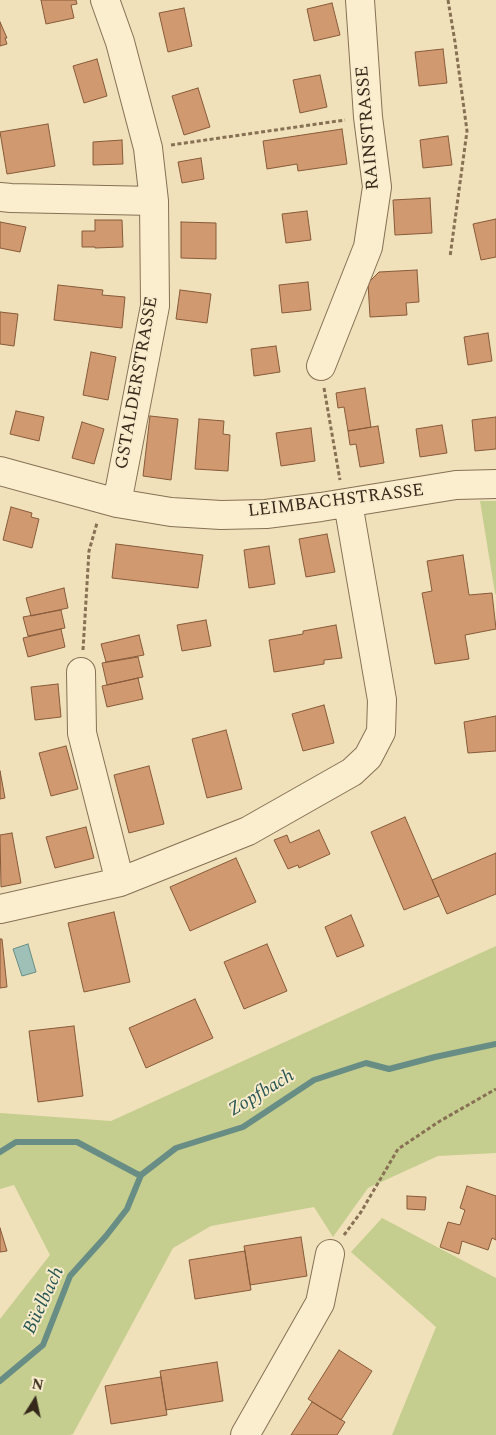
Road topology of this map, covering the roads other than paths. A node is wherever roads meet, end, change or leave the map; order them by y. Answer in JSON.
{"nodes":[{"id":1,"x":105,"y":0,"type":"edge"},
{"id":2,"x":360,"y":0,"type":"edge"},
{"id":3,"x":0,"y":197,"type":"edge"},
{"id":4,"x":154,"y":201,"type":"junction"},
{"id":5,"x":320,"y":366,"type":"road end"},
{"id":6,"x":0,"y":471,"type":"edge"},
{"id":7,"x":496,"y":484,"type":"edge"},
{"id":8,"x":345,"y":496,"type":"junction"},
{"id":9,"x":107,"y":511,"type":"junction"},
{"id":10,"x":81,"y":672,"type":"road end"},
{"id":11,"x":120,"y":882,"type":"junction"},
{"id":12,"x":0,"y":909,"type":"edge"},
{"id":13,"x":330,"y":1254,"type":"road end"},
{"id":14,"x":244,"y":1435,"type":"edge"}],
"edges":[{"from":1,"to":4,"type":"street","name":"GSTALDERSTRASSE"},
{"from":2,"to":5,"type":"street","name":"RAINSTRASSE"},
{"from":3,"to":4,"type":"street"},
{"from":4,"to":9,"type":"street","name":"GSTALDERSTRASSE"},
{"from":6,"to":9,"type":"street","name":"LEIMBACHSTRASSE"},
{"from":7,"to":8,"type":"street","name":"LEIMBACHSTRASSE"},
{"from":8,"to":9,"type":"street","name":"LEIMBACHSTRASSE"},
{"from":8,"to":11,"type":"street"},
{"from":10,"to":11,"type":"street"},
{"from":11,"to":12,"type":"street"},
{"from":13,"to":14,"type":"street"}]}
